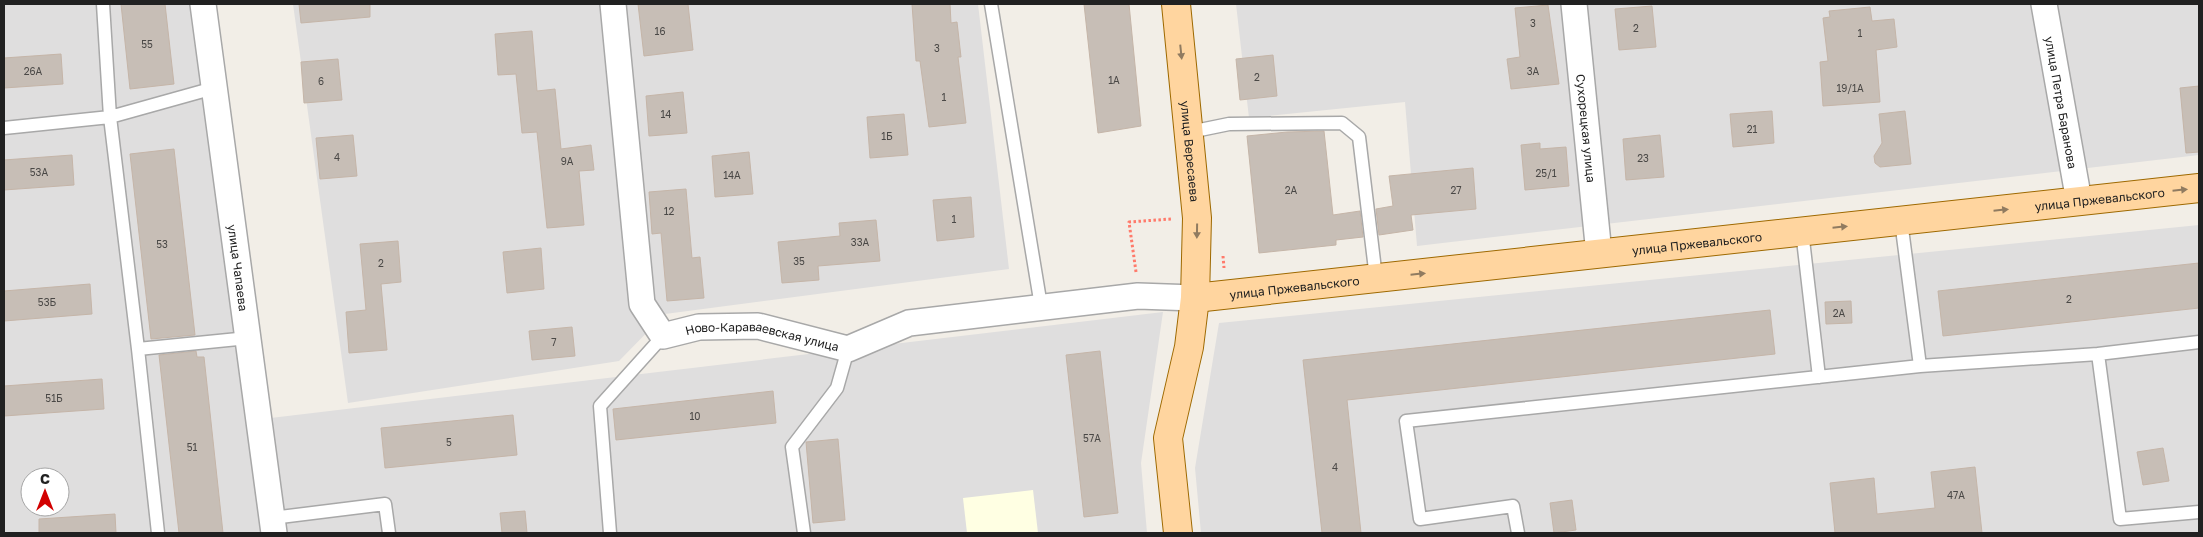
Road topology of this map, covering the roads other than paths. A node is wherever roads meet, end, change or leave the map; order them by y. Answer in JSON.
{"nodes":[{"id":1,"x":104,"y":4,"type":"edge"},
{"id":2,"x":203,"y":4,"type":"edge"},
{"id":3,"x":613,"y":4,"type":"edge"},
{"id":4,"x":991,"y":4,"type":"edge"},
{"id":5,"x":1176,"y":4,"type":"edge"},
{"id":6,"x":1574,"y":4,"type":"edge"},
{"id":7,"x":2044,"y":4,"type":"edge"},
{"id":8,"x":214,"y":88,"type":"junction"},
{"id":9,"x":110,"y":116,"type":"junction"},
{"id":10,"x":4,"y":128,"type":"edge"},
{"id":11,"x":1190,"y":132,"type":"junction"},
{"id":12,"x":2199,"y":188,"type":"edge"},
{"id":13,"x":2078,"y":201,"type":"junction"},
{"id":14,"x":1901,"y":221,"type":"junction"},
{"id":15,"x":1802,"y":232,"type":"junction"},
{"id":16,"x":1600,"y":254,"type":"junction"},
{"id":17,"x":1376,"y":278,"type":"junction"},
{"id":18,"x":1195,"y":298,"type":"junction"},
{"id":19,"x":1040,"y":306,"type":"junction"},
{"id":20,"x":663,"y":336,"type":"junction"},
{"id":21,"x":248,"y":338,"type":"junction"},
{"id":22,"x":2199,"y":342,"type":"edge"},
{"id":23,"x":138,"y":349,"type":"junction"},
{"id":24,"x":848,"y":349,"type":"junction"},
{"id":25,"x":2098,"y":354,"type":"junction"},
{"id":26,"x":1920,"y":366,"type":"junction"},
{"id":27,"x":1819,"y":377,"type":"junction"},
{"id":28,"x":2199,"y":512,"type":"edge"},
{"id":29,"x":273,"y":525,"type":"edge"},
{"id":30,"x":158,"y":533,"type":"edge"},
{"id":31,"x":389,"y":533,"type":"edge"},
{"id":32,"x":610,"y":533,"type":"edge"},
{"id":33,"x":804,"y":533,"type":"edge"},
{"id":34,"x":1178,"y":533,"type":"edge"},
{"id":35,"x":1518,"y":533,"type":"edge"}],
"edges":[{"from":1,"to":9,"type":"lane"},
{"from":2,"to":8,"type":"street","name":"улица Чапаева"},
{"from":3,"to":20,"type":"street"},
{"from":4,"to":19,"type":"lane"},
{"from":5,"to":11,"type":"main road","name":"улица Вересаева","one_way":true},
{"from":6,"to":16,"type":"street","name":"Сухорецкая улица"},
{"from":7,"to":13,"type":"street","name":"улица Петра Баранова"},
{"from":8,"to":9,"type":"lane"},
{"from":8,"to":21,"type":"street","name":"улица Чапаева"},
{"from":9,"to":10,"type":"lane"},
{"from":9,"to":23,"type":"lane"},
{"from":11,"to":17,"type":"lane"},
{"from":11,"to":18,"type":"main road","name":"улица Вересаева","one_way":true},
{"from":13,"to":12,"type":"main road","name":"улица Пржевальского","one_way":true},
{"from":14,"to":13,"type":"main road","name":"улица Пржевальского","one_way":true},
{"from":15,"to":14,"type":"main road","name":"улица Пржевальского","one_way":true},
{"from":14,"to":26,"type":"lane"},
{"from":15,"to":16,"type":"main road","name":"улица Пржевальского"},
{"from":15,"to":27,"type":"lane"},
{"from":17,"to":16,"type":"main road","name":"улица Пржевальского","one_way":true},
{"from":17,"to":18,"type":"main road","name":"улица Пржевальского"},
{"from":18,"to":19,"type":"street","name":"Ново-Караваевская улица"},
{"from":18,"to":34,"type":"main road","name":"улица Вересаева"},
{"from":19,"to":24,"type":"street","name":"Ново-Караваевская улица"},
{"from":20,"to":24,"type":"street","name":"Ново-Караваевская улица"},
{"from":20,"to":32,"type":"lane"},
{"from":21,"to":23,"type":"lane"},
{"from":21,"to":29,"type":"street","name":"улица Чапаева"},
{"from":22,"to":25,"type":"lane"},
{"from":23,"to":30,"type":"lane"},
{"from":24,"to":33,"type":"lane"},
{"from":25,"to":26,"type":"lane"},
{"from":25,"to":28,"type":"lane"},
{"from":26,"to":27,"type":"lane"},
{"from":27,"to":35,"type":"lane"},
{"from":29,"to":31,"type":"lane"}]}
